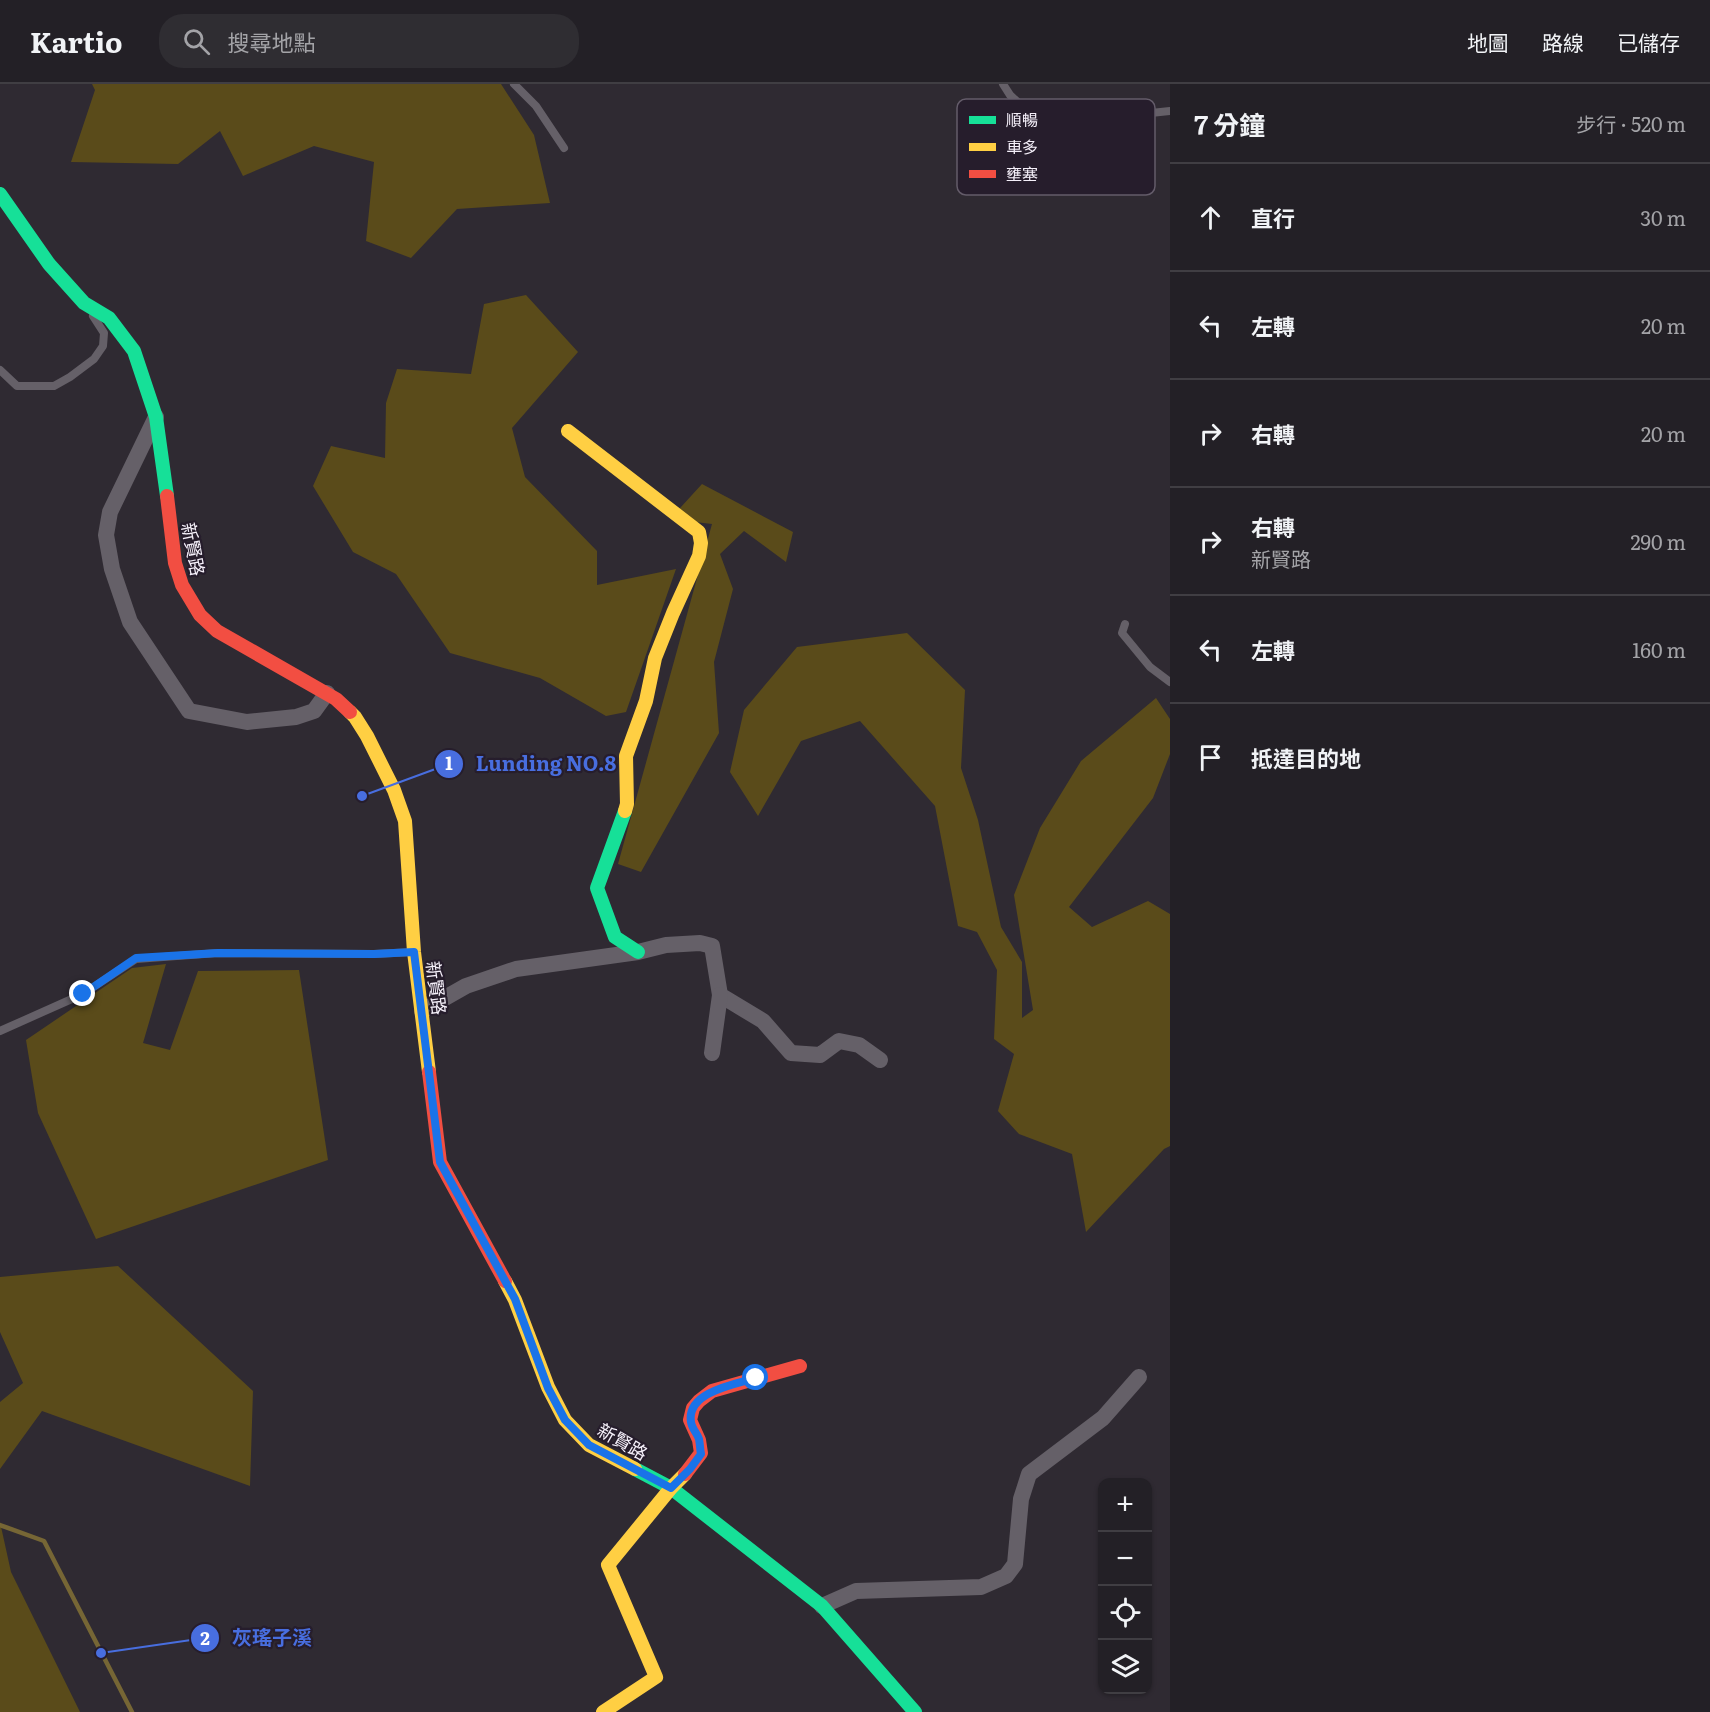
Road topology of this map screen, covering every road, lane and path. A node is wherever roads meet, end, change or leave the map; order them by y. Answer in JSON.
{"nodes":[{"id":1,"x":514,"y":84,"type":"edge"},
{"id":2,"x":1003,"y":84,"type":"edge"},
{"id":3,"x":1014,"y":99,"type":"edge"},
{"id":4,"x":1170,"y":111,"type":"edge"},
{"id":5,"x":1155,"y":113,"type":"edge"},
{"id":6,"x":564,"y":148,"type":"dead end"},
{"id":7,"x":0,"y":194,"type":"edge"},
{"id":8,"x":84,"y":303,"type":"junction"},
{"id":9,"x":0,"y":370,"type":"edge"},
{"id":10,"x":156,"y":417,"type":"junction"},
{"id":11,"x":568,"y":431,"type":"dead end"},
{"id":12,"x":1125,"y":624,"type":"dead end"},
{"id":13,"x":1170,"y":682,"type":"edge"},
{"id":14,"x":327,"y":693,"type":"junction"},
{"id":15,"x":414,"y":952,"type":"junction"},
{"id":16,"x":638,"y":952,"type":"junction"},
{"id":17,"x":720,"y":995,"type":"junction"},
{"id":18,"x":422,"y":1011,"type":"junction"},
{"id":19,"x":0,"y":1031,"type":"edge"},
{"id":20,"x":712,"y":1053,"type":"dead end"},
{"id":21,"x":880,"y":1060,"type":"dead end"},
{"id":22,"x":800,"y":1366,"type":"dead end"},
{"id":23,"x":1139,"y":1377,"type":"dead end"},
{"id":24,"x":671,"y":1488,"type":"junction"},
{"id":25,"x":822,"y":1606,"type":"junction"},
{"id":26,"x":603,"y":1712,"type":"edge"},
{"id":27,"x":915,"y":1712,"type":"edge"}],
"edges":[{"from":1,"to":6,"type":"lane"},
{"from":2,"to":3,"type":"lane"},
{"from":4,"to":5,"type":"lane"},
{"from":7,"to":8,"type":"street","name":"新賢路"},
{"from":8,"to":9,"type":"lane"},
{"from":8,"to":10,"type":"street","name":"新賢路"},
{"from":10,"to":14,"type":"street","name":"新賢路"},
{"from":10,"to":14,"type":"street"},
{"from":11,"to":16,"type":"street"},
{"from":12,"to":13,"type":"lane"},
{"from":14,"to":15,"type":"street","name":"新賢路"},
{"from":15,"to":18,"type":"street","name":"新賢路"},
{"from":15,"to":19,"type":"lane"},
{"from":16,"to":17,"type":"street"},
{"from":16,"to":18,"type":"street"},
{"from":17,"to":20,"type":"street"},
{"from":17,"to":21,"type":"street"},
{"from":18,"to":24,"type":"street","name":"新賢路"},
{"from":22,"to":24,"type":"street"},
{"from":23,"to":25,"type":"street"},
{"from":24,"to":25,"type":"street","name":"新賢路"},
{"from":24,"to":26,"type":"street"},
{"from":25,"to":27,"type":"street","name":"新賢路"}]}
